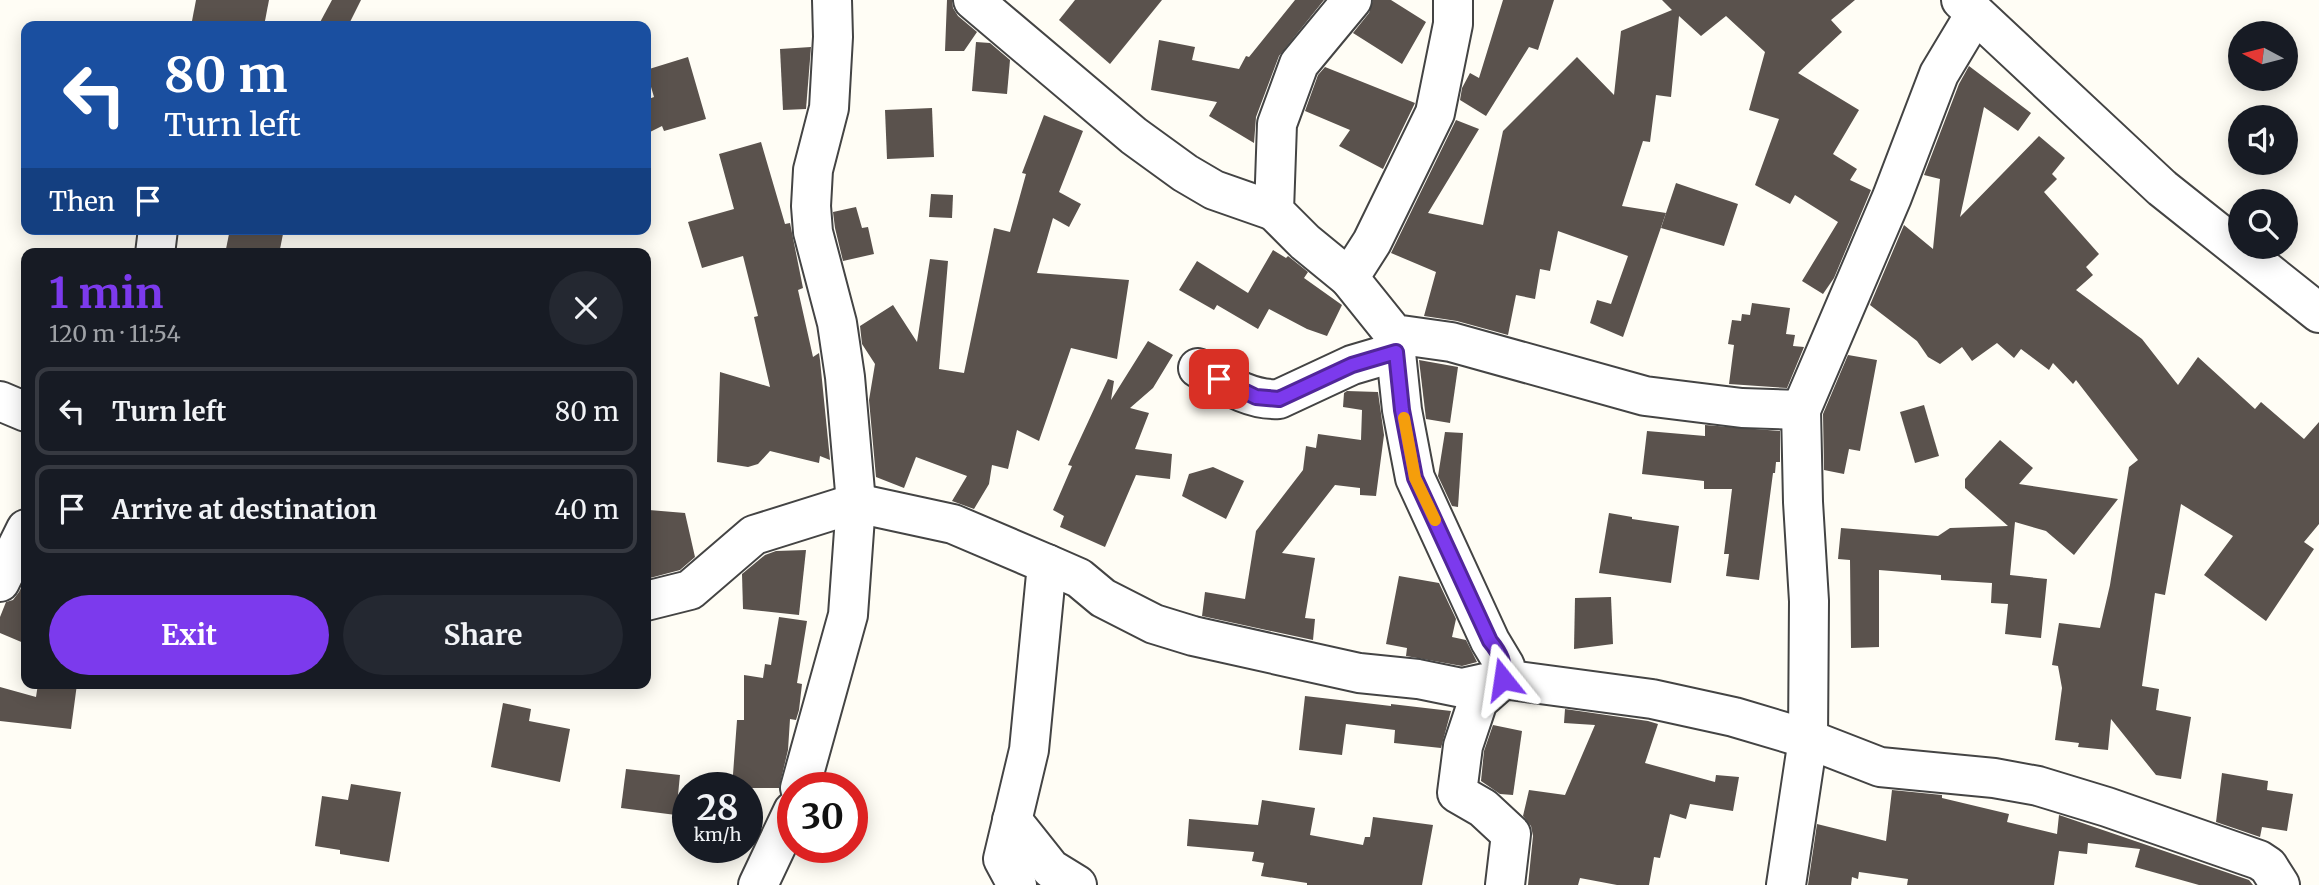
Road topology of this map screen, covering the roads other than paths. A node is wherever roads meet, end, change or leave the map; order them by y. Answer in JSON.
{"nodes":[{"id":1,"x":832,"y":0,"type":"edge"},
{"id":2,"x":973,"y":0,"type":"edge"},
{"id":3,"x":1352,"y":0,"type":"edge"},
{"id":4,"x":1453,"y":0,"type":"edge"},
{"id":5,"x":1968,"y":7,"type":"edge"},
{"id":6,"x":1274,"y":211,"type":"junction"},
{"id":7,"x":1349,"y":278,"type":"junction"},
{"id":8,"x":2319,"y":313,"type":"edge"},
{"id":9,"x":1395,"y":343,"type":"junction"},
{"id":10,"x":1198,"y":368,"type":"dead end"},
{"id":11,"x":0,"y":401,"type":"edge"},
{"id":12,"x":21,"y":410,"type":"edge"},
{"id":13,"x":1801,"y":410,"type":"junction"},
{"id":14,"x":856,"y":503,"type":"junction"},
{"id":15,"x":21,"y":539,"type":"edge"},
{"id":16,"x":1047,"y":564,"type":"junction"},
{"id":17,"x":0,"y":582,"type":"edge"},
{"id":18,"x":651,"y":600,"type":"edge"},
{"id":19,"x":1503,"y":679,"type":"junction"},
{"id":20,"x":1808,"y":739,"type":"junction"},
{"id":21,"x":804,"y":772,"type":"edge"},
{"id":22,"x":1012,"y":820,"type":"junction"},
{"id":23,"x":777,"y":845,"type":"edge"},
{"id":24,"x":758,"y":885,"type":"edge"},
{"id":25,"x":1017,"y":885,"type":"edge"},
{"id":26,"x":1077,"y":885,"type":"edge"},
{"id":27,"x":1505,"y":885,"type":"edge"},
{"id":28,"x":1786,"y":885,"type":"edge"},
{"id":29,"x":2280,"y":885,"type":"edge"}],
"edges":[{"from":1,"to":14,"type":"street"},
{"from":2,"to":6,"type":"street"},
{"from":3,"to":6,"type":"street"},
{"from":4,"to":7,"type":"street"},
{"from":5,"to":8,"type":"street"},
{"from":5,"to":13,"type":"street"},
{"from":6,"to":7,"type":"street"},
{"from":7,"to":9,"type":"street"},
{"from":9,"to":10,"type":"street"},
{"from":9,"to":13,"type":"street"},
{"from":9,"to":19,"type":"street"},
{"from":11,"to":12,"type":"street"},
{"from":13,"to":20,"type":"street"},
{"from":14,"to":16,"type":"street"},
{"from":14,"to":18,"type":"street"},
{"from":14,"to":21,"type":"street"},
{"from":15,"to":17,"type":"street"},
{"from":16,"to":19,"type":"street"},
{"from":16,"to":22,"type":"street"},
{"from":19,"to":20,"type":"street"},
{"from":19,"to":27,"type":"street"},
{"from":20,"to":28,"type":"street"},
{"from":20,"to":29,"type":"street"},
{"from":22,"to":25,"type":"street"},
{"from":22,"to":26,"type":"street"},
{"from":23,"to":24,"type":"street"}]}
